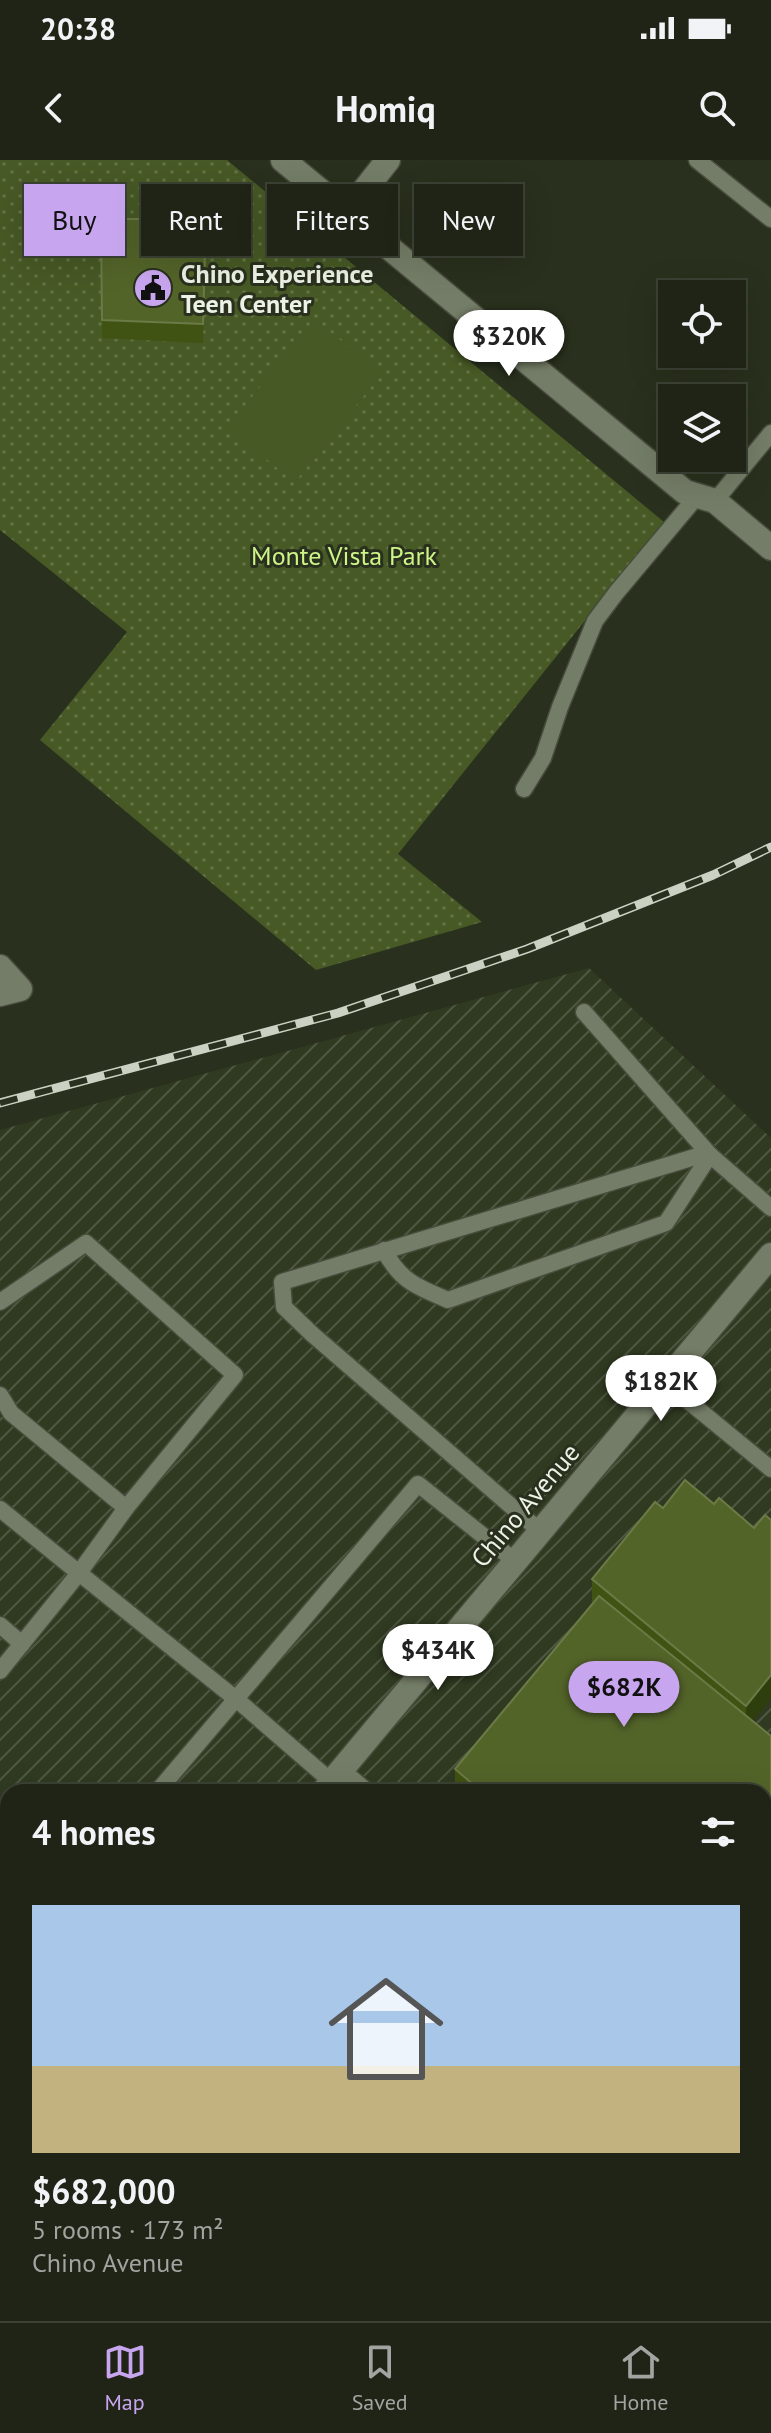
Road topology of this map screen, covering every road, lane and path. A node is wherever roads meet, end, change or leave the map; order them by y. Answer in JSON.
{"nodes":[{"id":1,"x":283,"y":160,"type":"edge"},
{"id":2,"x":388,"y":160,"type":"edge"},
{"id":3,"x":697,"y":160,"type":"edge"},
{"id":4,"x":313,"y":184,"type":"edge"},
{"id":5,"x":369,"y":184,"type":"edge"},
{"id":6,"x":771,"y":219,"type":"edge"},
{"id":7,"x":398,"y":254,"type":"edge"},
{"id":8,"x":771,"y":433,"type":"edge"},
{"id":9,"x":706,"y":498,"type":"junction"},
{"id":10,"x":771,"y":548,"type":"edge"},
{"id":11,"x":524,"y":789,"type":"dead end"},
{"id":12,"x":0,"y":967,"type":"edge"},
{"id":13,"x":0,"y":994,"type":"edge"},
{"id":14,"x":584,"y":1012,"type":"dead end"},
{"id":15,"x":710,"y":1155,"type":"junction"},
{"id":16,"x":771,"y":1208,"type":"edge"},
{"id":17,"x":384,"y":1250,"type":"junction"},
{"id":18,"x":771,"y":1255,"type":"edge"},
{"id":19,"x":0,"y":1302,"type":"edge"},
{"id":20,"x":665,"y":1382,"type":"junction"},
{"id":21,"x":0,"y":1395,"type":"edge"},
{"id":22,"x":771,"y":1469,"type":"edge"},
{"id":23,"x":126,"y":1508,"type":"junction"},
{"id":24,"x":0,"y":1509,"type":"edge"},
{"id":25,"x":540,"y":1531,"type":"junction"},
{"id":26,"x":515,"y":1561,"type":"junction"},
{"id":27,"x":79,"y":1573,"type":"junction"},
{"id":28,"x":0,"y":1625,"type":"edge"},
{"id":29,"x":22,"y":1644,"type":"junction"},
{"id":30,"x":0,"y":1671,"type":"edge"},
{"id":31,"x":236,"y":1699,"type":"junction"},
{"id":32,"x":333,"y":1781,"type":"edge"},
{"id":33,"x":164,"y":1784,"type":"edge"}],
"edges":[{"from":1,"to":4,"type":"street"},
{"from":2,"to":5,"type":"street"},
{"from":3,"to":6,"type":"lane"},
{"from":7,"to":9,"type":"street"},
{"from":8,"to":9,"type":"lane"},
{"from":9,"to":10,"type":"street"},
{"from":9,"to":11,"type":"lane"},
{"from":12,"to":13,"type":"street"},
{"from":14,"to":15,"type":"lane"},
{"from":15,"to":16,"type":"lane"},
{"from":15,"to":17,"type":"lane"},
{"from":15,"to":17,"type":"lane"},
{"from":17,"to":25,"type":"lane"},
{"from":18,"to":20,"type":"street","name":"Chino Avenue"},
{"from":19,"to":23,"type":"lane"},
{"from":20,"to":22,"type":"lane"},
{"from":20,"to":25,"type":"street","name":"Chino Avenue"},
{"from":21,"to":23,"type":"lane"},
{"from":23,"to":27,"type":"lane"},
{"from":24,"to":27,"type":"lane"},
{"from":25,"to":26,"type":"street","name":"Chino Avenue"},
{"from":26,"to":31,"type":"lane"},
{"from":26,"to":32,"type":"street","name":"Chino Avenue"},
{"from":27,"to":29,"type":"lane"},
{"from":27,"to":31,"type":"lane"},
{"from":28,"to":29,"type":"lane"},
{"from":29,"to":30,"type":"lane"},
{"from":31,"to":32,"type":"lane"},
{"from":31,"to":33,"type":"lane"}]}
